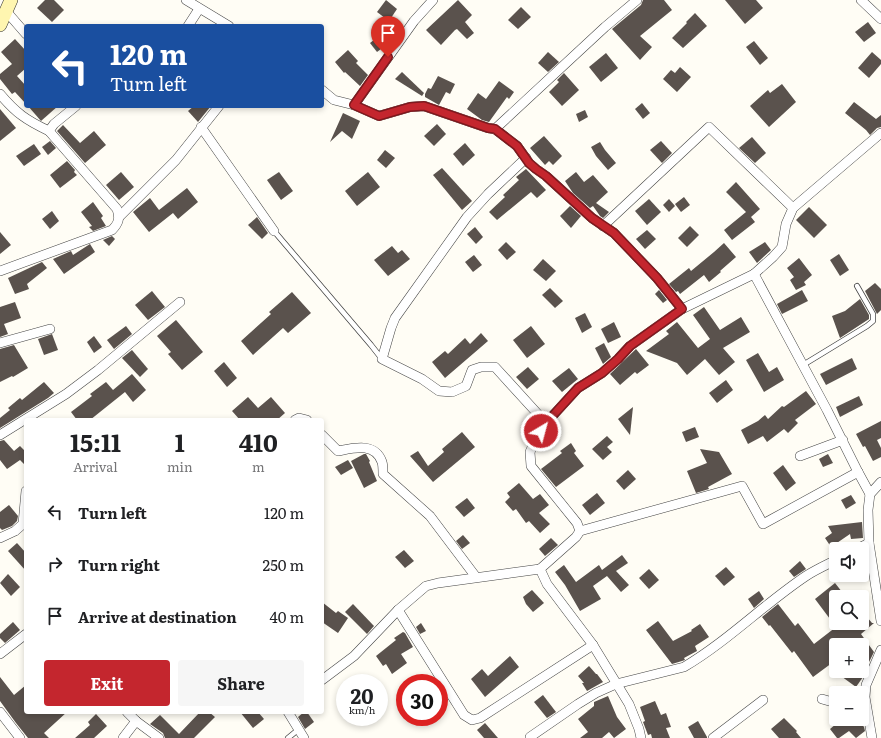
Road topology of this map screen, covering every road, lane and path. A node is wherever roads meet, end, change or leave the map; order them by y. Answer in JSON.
{"nodes":[{"id":1,"x":186,"y":0,"type":"edge"},
{"id":2,"x":433,"y":0,"type":"edge"},
{"id":3,"x":636,"y":0,"type":"edge"},
{"id":4,"x":861,"y":0,"type":"edge"},
{"id":5,"x":8,"y":6,"type":"edge"},
{"id":6,"x":200,"y":9,"type":"junction"},
{"id":7,"x":881,"y":19,"type":"edge"},
{"id":8,"x":0,"y":24,"type":"edge"},
{"id":9,"x":189,"y":24,"type":"edge"},
{"id":10,"x":225,"y":24,"type":"edge"},
{"id":11,"x":24,"y":31,"type":"edge"},
{"id":12,"x":324,"y":92,"type":"edge"},
{"id":13,"x":0,"y":94,"type":"edge"},
{"id":14,"x":354,"y":105,"type":"junction"},
{"id":15,"x":74,"y":108,"type":"edge"},
{"id":16,"x":217,"y":108,"type":"edge"},
{"id":17,"x":201,"y":127,"type":"junction"},
{"id":18,"x":495,"y":129,"type":"junction"},
{"id":19,"x":49,"y":131,"type":"junction"},
{"id":20,"x":881,"y":134,"type":"edge"},
{"id":21,"x":526,"y":158,"type":"junction"},
{"id":22,"x":793,"y":208,"type":"junction"},
{"id":23,"x":120,"y":216,"type":"junction"},
{"id":24,"x":603,"y":226,"type":"junction"},
{"id":25,"x":274,"y":231,"type":"joint"},
{"id":26,"x":0,"y":271,"type":"edge"},
{"id":27,"x":754,"y":274,"type":"junction"},
{"id":28,"x":857,"y":286,"type":"dead end"},
{"id":29,"x":180,"y":302,"type":"dead end"},
{"id":30,"x":682,"y":309,"type":"junction"},
{"id":31,"x":50,"y":329,"type":"dead end"},
{"id":32,"x":0,"y":343,"type":"edge"},
{"id":33,"x":382,"y":359,"type":"junction"},
{"id":34,"x":803,"y":365,"type":"junction"},
{"id":35,"x":27,"y":418,"type":"edge"},
{"id":36,"x":24,"y":420,"type":"edge"},
{"id":37,"x":546,"y":423,"type":"junction"},
{"id":38,"x":0,"y":435,"type":"edge"},
{"id":39,"x":324,"y":437,"type":"edge"},
{"id":40,"x":842,"y":440,"type":"junction"},
{"id":41,"x":800,"y":456,"type":"dead end"},
{"id":42,"x":858,"y":472,"type":"junction"},
{"id":43,"x":881,"y":482,"type":"edge"},
{"id":44,"x":870,"y":494,"type":"junction"},
{"id":45,"x":24,"y":513,"type":"edge"},
{"id":46,"x":580,"y":531,"type":"junction"},
{"id":47,"x":0,"y":538,"type":"edge"},
{"id":48,"x":869,"y":542,"type":"edge"},
{"id":49,"x":869,"y":543,"type":"edge"},
{"id":50,"x":829,"y":564,"type":"edge"},
{"id":51,"x":540,"y":569,"type":"junction"},
{"id":52,"x":476,"y":577,"type":"junction"},
{"id":53,"x":398,"y":610,"type":"junction"},
{"id":54,"x":881,"y":621,"type":"edge"},
{"id":55,"x":24,"y":635,"type":"edge"},
{"id":56,"x":593,"y":645,"type":"junction"},
{"id":57,"x":2,"y":649,"type":"edge"},
{"id":58,"x":881,"y":651,"type":"edge"},
{"id":59,"x":324,"y":678,"type":"edge"},
{"id":60,"x":616,"y":684,"type":"junction"},
{"id":61,"x":866,"y":686,"type":"edge"},
{"id":62,"x":822,"y":699,"type":"dead end"},
{"id":63,"x":763,"y":700,"type":"dead end"},
{"id":64,"x":829,"y":701,"type":"edge"},
{"id":65,"x":0,"y":712,"type":"edge"},
{"id":66,"x":129,"y":714,"type":"edge"},
{"id":67,"x":289,"y":714,"type":"edge"},
{"id":68,"x":136,"y":721,"type":"junction"},
{"id":69,"x":869,"y":726,"type":"edge"},
{"id":70,"x":299,"y":729,"type":"junction"},
{"id":71,"x":530,"y":737,"type":"dead end"},
{"id":72,"x":20,"y":738,"type":"edge"},
{"id":73,"x":123,"y":738,"type":"edge"},
{"id":74,"x":159,"y":738,"type":"edge"},
{"id":75,"x":288,"y":738,"type":"edge"},
{"id":76,"x":304,"y":738,"type":"edge"},
{"id":77,"x":641,"y":738,"type":"edge"},
{"id":78,"x":713,"y":738,"type":"edge"},
{"id":79,"x":872,"y":738,"type":"edge"}],
"edges":[{"from":1,"to":6,"type":"street"},
{"from":2,"to":14,"type":"street"},
{"from":3,"to":18,"type":"street"},
{"from":4,"to":7,"type":"street"},
{"from":5,"to":8,"type":"street"},
{"from":5,"to":11,"type":"street"},
{"from":6,"to":9,"type":"street"},
{"from":6,"to":10,"type":"street"},
{"from":12,"to":14,"type":"street"},
{"from":13,"to":19,"type":"street"},
{"from":14,"to":18,"type":"street"},
{"from":15,"to":19,"type":"street"},
{"from":16,"to":17,"type":"street"},
{"from":17,"to":23,"type":"street"},
{"from":17,"to":25,"type":"street"},
{"from":18,"to":21,"type":"street"},
{"from":19,"to":23,"type":"street"},
{"from":20,"to":22,"type":"street"},
{"from":21,"to":24,"type":"street"},
{"from":21,"to":33,"type":"street"},
{"from":22,"to":24,"type":"street"},
{"from":22,"to":27,"type":"street"},
{"from":23,"to":26,"type":"street"},
{"from":24,"to":30,"type":"street"},
{"from":25,"to":33,"type":"lane"},
{"from":27,"to":30,"type":"street"},
{"from":27,"to":34,"type":"street"},
{"from":28,"to":34,"type":"lane"},
{"from":29,"to":35,"type":"street"},
{"from":30,"to":37,"type":"street"},
{"from":31,"to":32,"type":"street"},
{"from":33,"to":37,"type":"street"},
{"from":34,"to":40,"type":"street"},
{"from":36,"to":38,"type":"street"},
{"from":37,"to":46,"type":"street"},
{"from":39,"to":52,"type":"street"},
{"from":40,"to":41,"type":"street"},
{"from":40,"to":42,"type":"street"},
{"from":42,"to":44,"type":"street"},
{"from":42,"to":46,"type":"street"},
{"from":43,"to":44,"type":"street"},
{"from":44,"to":48,"type":"street"},
{"from":45,"to":47,"type":"street"},
{"from":46,"to":51,"type":"street"},
{"from":49,"to":54,"type":"street"},
{"from":50,"to":60,"type":"street"},
{"from":51,"to":52,"type":"street"},
{"from":51,"to":56,"type":"street"},
{"from":52,"to":53,"type":"street"},
{"from":53,"to":56,"type":"street"},
{"from":53,"to":59,"type":"street"},
{"from":55,"to":57,"type":"street"},
{"from":56,"to":60,"type":"street"},
{"from":58,"to":61,"type":"street"},
{"from":60,"to":71,"type":"street"},
{"from":60,"to":77,"type":"street"},
{"from":62,"to":64,"type":"street"},
{"from":63,"to":78,"type":"street"},
{"from":65,"to":72,"type":"street"},
{"from":66,"to":68,"type":"street"},
{"from":67,"to":70,"type":"street"},
{"from":68,"to":73,"type":"street"},
{"from":68,"to":74,"type":"street"},
{"from":69,"to":79,"type":"street"},
{"from":70,"to":75,"type":"lane"},
{"from":70,"to":76,"type":"street"}]}
